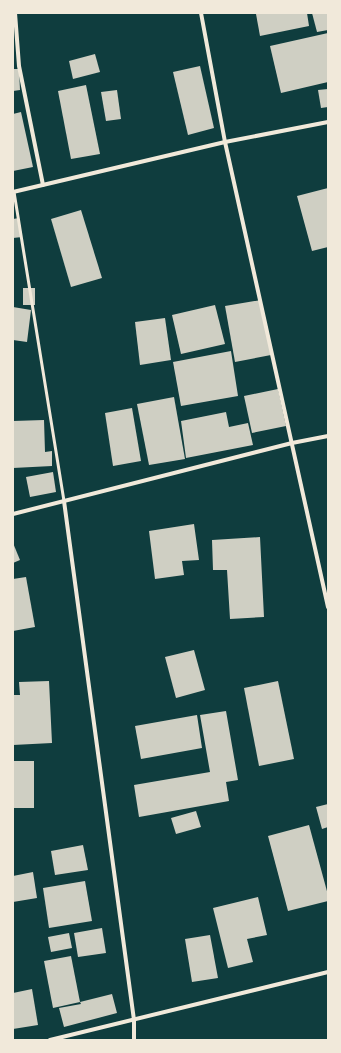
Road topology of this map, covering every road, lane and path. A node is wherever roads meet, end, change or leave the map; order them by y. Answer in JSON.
{"nodes":[{"id":1,"x":16,"y":13,"type":"edge"},
{"id":2,"x":201,"y":13,"type":"edge"},
{"id":3,"x":328,"y":122,"type":"edge"},
{"id":4,"x":225,"y":142,"type":"junction"},
{"id":5,"x":43,"y":185,"type":"junction"},
{"id":6,"x":14,"y":192,"type":"edge"},
{"id":7,"x":328,"y":436,"type":"edge"},
{"id":8,"x":292,"y":443,"type":"junction"},
{"id":9,"x":64,"y":501,"type":"junction"},
{"id":10,"x":13,"y":514,"type":"edge"},
{"id":11,"x":328,"y":607,"type":"edge"},
{"id":12,"x":328,"y":972,"type":"edge"},
{"id":13,"x":134,"y":1020,"type":"junction"},
{"id":14,"x":50,"y":1040,"type":"edge"},
{"id":15,"x":134,"y":1040,"type":"edge"}],
"edges":[{"from":1,"to":5,"type":"street"},
{"from":2,"to":4,"type":"street"},
{"from":3,"to":4,"type":"street"},
{"from":4,"to":5,"type":"street"},
{"from":4,"to":8,"type":"street"},
{"from":5,"to":6,"type":"street"},
{"from":6,"to":9,"type":"lane"},
{"from":7,"to":8,"type":"street"},
{"from":8,"to":9,"type":"street"},
{"from":8,"to":11,"type":"street"},
{"from":9,"to":10,"type":"street"},
{"from":9,"to":13,"type":"street"},
{"from":12,"to":13,"type":"street"},
{"from":13,"to":14,"type":"street"},
{"from":13,"to":15,"type":"street"}]}
